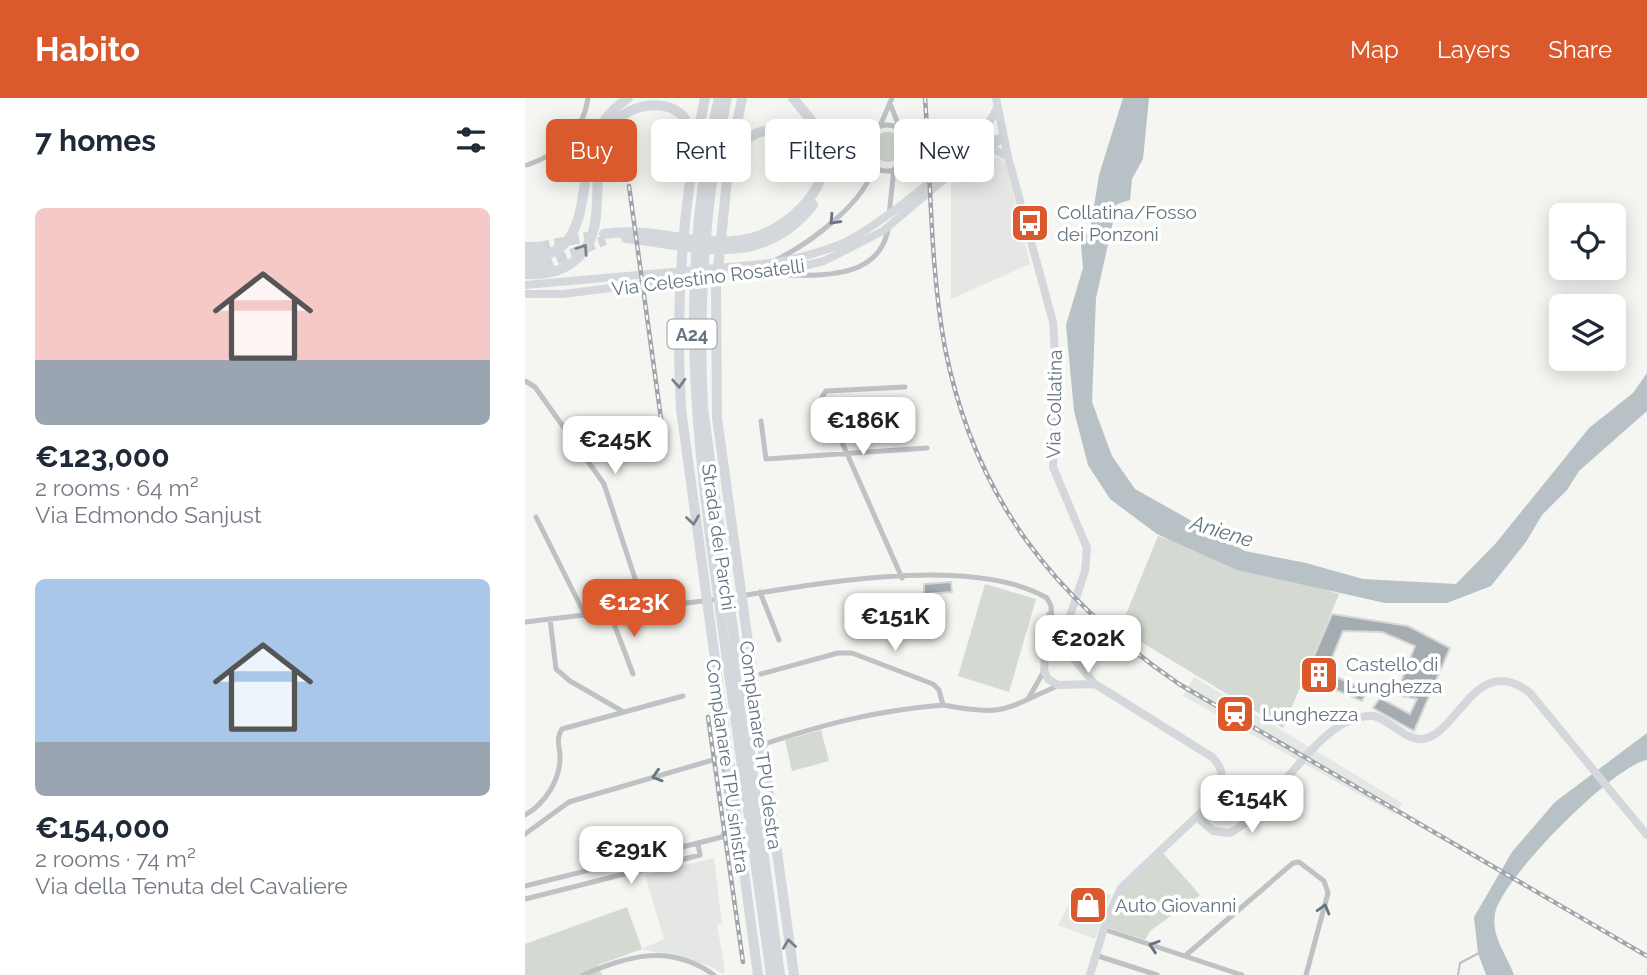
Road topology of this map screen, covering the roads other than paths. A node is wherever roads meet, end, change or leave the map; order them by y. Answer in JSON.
{"nodes":[{"id":1,"x":588,"y":98,"type":"edge"},
{"id":2,"x":628,"y":98,"type":"edge"},
{"id":3,"x":705,"y":98,"type":"edge"},
{"id":4,"x":719,"y":98,"type":"edge"},
{"id":5,"x":727,"y":98,"type":"edge"},
{"id":6,"x":741,"y":98,"type":"edge"},
{"id":7,"x":793,"y":98,"type":"edge"},
{"id":8,"x":891,"y":101,"type":"edge"},
{"id":9,"x":997,"y":101,"type":"edge"},
{"id":10,"x":683,"y":119,"type":"edge"},
{"id":11,"x":701,"y":119,"type":"edge"},
{"id":12,"x":897,"y":119,"type":"edge"},
{"id":13,"x":991,"y":119,"type":"edge"},
{"id":14,"x":880,"y":126,"type":"joint"},
{"id":15,"x":894,"y":128,"type":"edge"},
{"id":16,"x":1004,"y":138,"type":"junction"},
{"id":17,"x":994,"y":139,"type":"edge"},
{"id":18,"x":994,"y":143,"type":"edge"},
{"id":19,"x":994,"y":150,"type":"edge"},
{"id":20,"x":1008,"y":157,"type":"junction"},
{"id":21,"x":527,"y":165,"type":"dead end"},
{"id":22,"x":880,"y":167,"type":"edge"},
{"id":23,"x":894,"y":170,"type":"joint"},
{"id":24,"x":689,"y":182,"type":"edge"},
{"id":25,"x":867,"y":182,"type":"edge"},
{"id":26,"x":927,"y":182,"type":"edge"},
{"id":27,"x":942,"y":182,"type":"edge"},
{"id":28,"x":722,"y":216,"type":"junction"},
{"id":29,"x":702,"y":218,"type":"junction"},
{"id":30,"x":525,"y":247,"type":"edge"},
{"id":31,"x":540,"y":247,"type":"tunnel mouth"},
{"id":32,"x":525,"y":257,"type":"edge"},
{"id":33,"x":525,"y":264,"type":"edge"},
{"id":34,"x":762,"y":264,"type":"junction"},
{"id":35,"x":543,"y":265,"type":"tunnel mouth"},
{"id":36,"x":525,"y":274,"type":"edge"},
{"id":37,"x":740,"y":275,"type":"junction"},
{"id":38,"x":525,"y":285,"type":"edge"},
{"id":39,"x":525,"y":294,"type":"edge"},
{"id":40,"x":525,"y":381,"type":"edge"},
{"id":41,"x":905,"y":387,"type":"dead end"},
{"id":42,"x":761,"y":421,"type":"dead end"},
{"id":43,"x":927,"y":448,"type":"dead end"},
{"id":44,"x":846,"y":452,"type":"junction"},
{"id":45,"x":536,"y":517,"type":"dead end"},
{"id":46,"x":902,"y":578,"type":"junction"},
{"id":47,"x":760,"y":592,"type":"junction"},
{"id":48,"x":1051,"y":608,"type":"junction"},
{"id":49,"x":645,"y":609,"type":"junction"},
{"id":50,"x":610,"y":613,"type":"junction"},
{"id":51,"x":585,"y":615,"type":"junction"},
{"id":52,"x":550,"y":619,"type":"junction"},
{"id":53,"x":525,"y":622,"type":"edge"},
{"id":54,"x":1068,"y":622,"type":"junction"},
{"id":55,"x":779,"y":640,"type":"dead end"},
{"id":56,"x":1055,"y":642,"type":"junction"},
{"id":57,"x":1068,"y":647,"type":"junction"},
{"id":58,"x":1044,"y":655,"type":"junction"},
{"id":59,"x":1072,"y":657,"type":"junction"},
{"id":60,"x":1044,"y":670,"type":"junction"},
{"id":61,"x":633,"y":674,"type":"dead end"},
{"id":62,"x":761,"y":674,"type":"dead end"},
{"id":63,"x":1065,"y":683,"type":"junction"},
{"id":64,"x":1095,"y":684,"type":"junction"},
{"id":65,"x":683,"y":696,"type":"dead end"},
{"id":66,"x":1026,"y":701,"type":"junction"},
{"id":67,"x":943,"y":705,"type":"junction"},
{"id":68,"x":622,"y":711,"type":"junction"},
{"id":69,"x":723,"y":758,"type":"junction"},
{"id":70,"x":525,"y":815,"type":"edge"},
{"id":71,"x":1196,"y":817,"type":"junction"},
{"id":72,"x":525,"y":834,"type":"edge"},
{"id":73,"x":1647,"y":835,"type":"edge"},
{"id":74,"x":698,"y":844,"type":"junction"},
{"id":75,"x":525,"y":886,"type":"edge"},
{"id":76,"x":525,"y":898,"type":"edge"},
{"id":77,"x":767,"y":915,"type":"junction"},
{"id":78,"x":1103,"y":929,"type":"junction"},
{"id":79,"x":1095,"y":955,"type":"junction"},
{"id":80,"x":1185,"y":956,"type":"junction"},
{"id":81,"x":583,"y":975,"type":"edge"},
{"id":82,"x":714,"y":975,"type":"edge"},
{"id":83,"x":758,"y":975,"type":"edge"},
{"id":84,"x":771,"y":975,"type":"edge"},
{"id":85,"x":780,"y":975,"type":"edge"},
{"id":86,"x":794,"y":975,"type":"edge"},
{"id":87,"x":1090,"y":975,"type":"edge"},
{"id":88,"x":1157,"y":975,"type":"edge"},
{"id":89,"x":1242,"y":975,"type":"edge"},
{"id":90,"x":1306,"y":975,"type":"edge"}],
"edges":[{"from":1,"to":21,"type":"street"},
{"from":2,"to":32,"type":"highway"},
{"from":3,"to":11,"type":"highway","name":"Complanare TPU sinistra"},
{"from":4,"to":29,"type":"highway","name":"Strada dei Parchi","number":"A24"},
{"from":5,"to":29,"type":"highway","name":"Strada dei Parchi","number":"A24"},
{"from":6,"to":28,"type":"highway","name":"Complanare TPU destra"},
{"from":7,"to":28,"type":"highway"},
{"from":8,"to":12,"type":"street"},
{"from":8,"to":14,"type":"street"},
{"from":9,"to":13,"type":"street","name":"Via Celestino Rosatelli"},
{"from":9,"to":16,"type":"street","name":"Via Collatina"},
{"from":36,"to":10,"type":"highway","one_way":true},
{"from":14,"to":15,"type":"street"},
{"from":16,"to":17,"type":"street","name":"Via Celestino Rosatelli"},
{"from":16,"to":18,"type":"street","name":"Via Celestino Rosatelli"},
{"from":16,"to":20,"type":"street","name":"Via Collatina"},
{"from":19,"to":20,"type":"street"},
{"from":20,"to":54,"type":"street","name":"Via Collatina"},
{"from":22,"to":23,"type":"street"},
{"from":23,"to":37,"type":"street"},
{"from":24,"to":83,"type":"highway","name":"Complanare TPU sinistra","one_way":true},
{"from":25,"to":34,"type":"street","one_way":true},
{"from":26,"to":34,"type":"street","name":"Via Celestino Rosatelli"},
{"from":27,"to":37,"type":"street","name":"Via Celestino Rosatelli"},
{"from":86,"to":28,"type":"highway","name":"Complanare TPU destra","one_way":true},
{"from":29,"to":77,"type":"highway","name":"Strada dei Parchi","number":"A24"},
{"from":30,"to":31,"type":"highway"},
{"from":33,"to":35,"type":"highway"},
{"from":34,"to":38,"type":"street","name":"Via Celestino Rosatelli"},
{"from":37,"to":39,"type":"street","name":"Via Celestino Rosatelli"},
{"from":40,"to":49,"type":"street"},
{"from":41,"to":44,"type":"street"},
{"from":42,"to":44,"type":"street"},
{"from":43,"to":44,"type":"street"},
{"from":44,"to":46,"type":"street"},
{"from":45,"to":51,"type":"street"},
{"from":46,"to":47,"type":"street"},
{"from":46,"to":48,"type":"street"},
{"from":47,"to":49,"type":"street"},
{"from":47,"to":55,"type":"street"},
{"from":48,"to":56,"type":"street"},
{"from":48,"to":58,"type":"street"},
{"from":49,"to":50,"type":"street"},
{"from":50,"to":51,"type":"street"},
{"from":50,"to":61,"type":"street"},
{"from":51,"to":52,"type":"street"},
{"from":52,"to":53,"type":"street"},
{"from":52,"to":68,"type":"street"},
{"from":54,"to":56,"type":"street","name":"Via Collatina"},
{"from":54,"to":57,"type":"street","name":"Via Collatina"},
{"from":56,"to":57,"type":"street"},
{"from":56,"to":58,"type":"street"},
{"from":57,"to":59,"type":"street"},
{"from":58,"to":60,"type":"street"},
{"from":59,"to":63,"type":"street"},
{"from":59,"to":64,"type":"street"},
{"from":60,"to":63,"type":"street"},
{"from":60,"to":66,"type":"street"},
{"from":62,"to":67,"type":"street"},
{"from":63,"to":64,"type":"street"},
{"from":63,"to":66,"type":"street"},
{"from":64,"to":71,"type":"street"},
{"from":65,"to":68,"type":"street"},
{"from":66,"to":67,"type":"street"},
{"from":67,"to":69,"type":"street"},
{"from":68,"to":70,"type":"street"},
{"from":69,"to":72,"type":"street","one_way":true},
{"from":69,"to":74,"type":"street"},
{"from":71,"to":73,"type":"street"},
{"from":71,"to":78,"type":"street"},
{"from":74,"to":75,"type":"street"},
{"from":74,"to":76,"type":"street"},
{"from":77,"to":84,"type":"highway","name":"Strada dei Parchi","number":"A24"},
{"from":77,"to":85,"type":"highway","name":"Strada dei Parchi","number":"A24"},
{"from":78,"to":79,"type":"street"},
{"from":80,"to":78,"type":"street","one_way":true},
{"from":79,"to":87,"type":"street"},
{"from":79,"to":88,"type":"street"},
{"from":80,"to":89,"type":"street"},
{"from":90,"to":80,"type":"street","one_way":true},
{"from":81,"to":82,"type":"street"}]}
